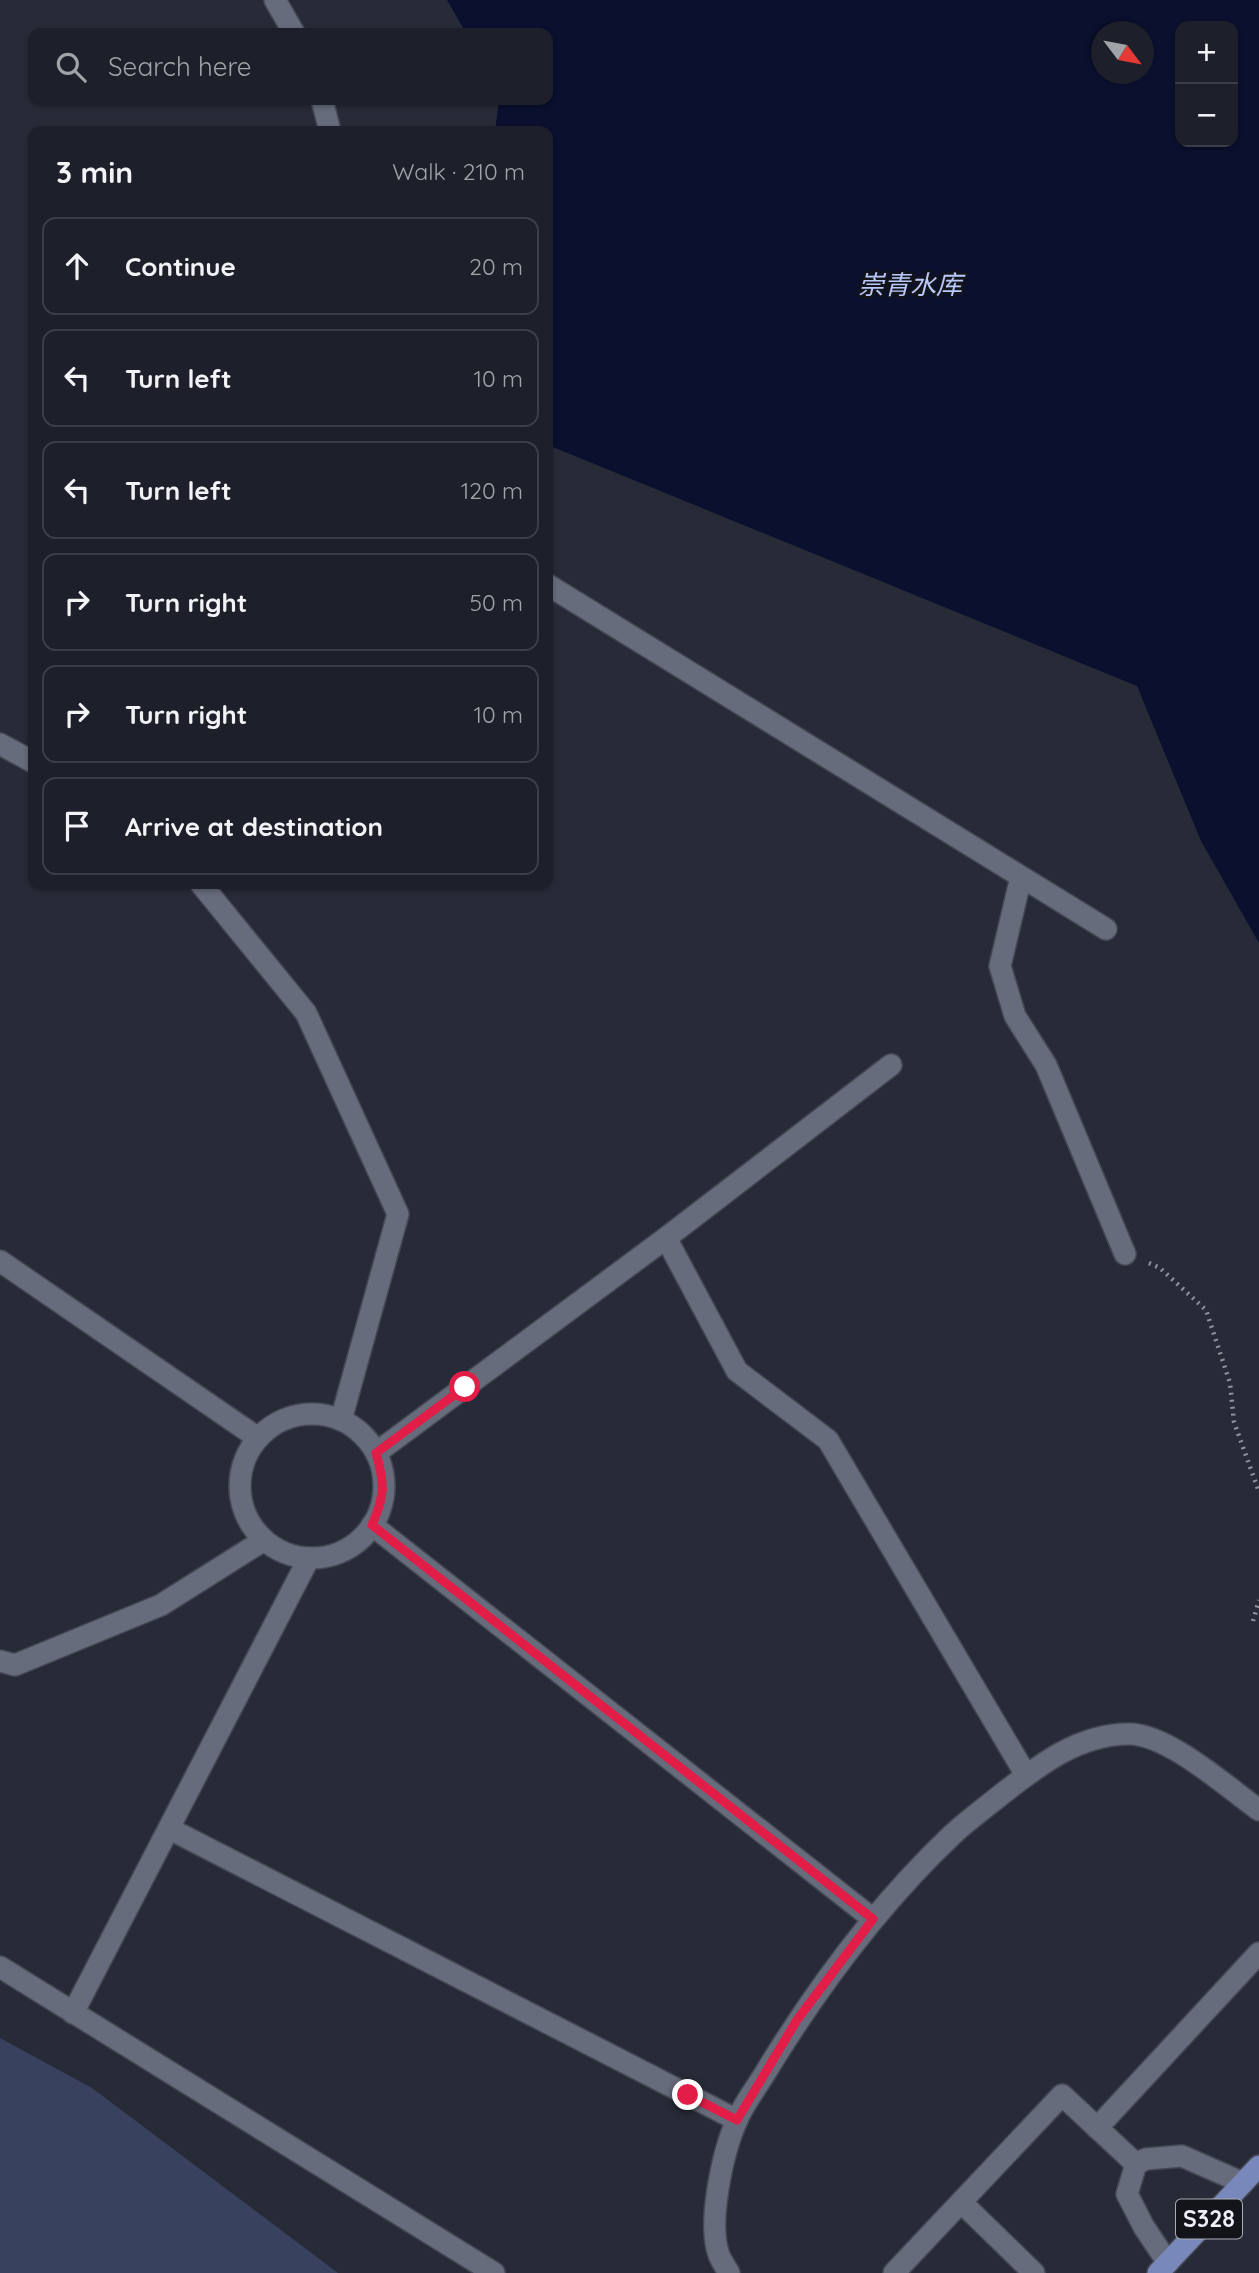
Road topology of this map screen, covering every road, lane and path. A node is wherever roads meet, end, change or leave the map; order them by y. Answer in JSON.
{"nodes":[{"id":1,"x":275,"y":0,"type":"edge"},
{"id":2,"x":291,"y":28,"type":"edge"},
{"id":3,"x":322,"y":105,"type":"edge"},
{"id":4,"x":329,"y":126,"type":"edge"},
{"id":5,"x":553,"y":588,"type":"edge"},
{"id":6,"x":0,"y":744,"type":"edge"},
{"id":7,"x":28,"y":759,"type":"edge"},
{"id":8,"x":1021,"y":877,"type":"junction"},
{"id":9,"x":205,"y":889,"type":"edge"},
{"id":10,"x":1106,"y":929,"type":"dead end"},
{"id":11,"x":891,"y":1065,"type":"dead end"},
{"id":12,"x":666,"y":1238,"type":"junction"},
{"id":13,"x":1125,"y":1254,"type":"joint"},
{"id":14,"x":0,"y":1261,"type":"edge"},
{"id":15,"x":341,"y":1420,"type":"junction"},
{"id":16,"x":258,"y":1438,"type":"junction"},
{"id":17,"x":376,"y":1453,"type":"junction"},
{"id":18,"x":1259,"y":1492,"type":"edge"},
{"id":19,"x":372,"y":1525,"type":"junction"},
{"id":20,"x":264,"y":1540,"type":"junction"},
{"id":21,"x":309,"y":1558,"type":"junction"},
{"id":22,"x":1259,"y":1600,"type":"edge"},
{"id":23,"x":1253,"y":1621,"type":"dead end"},
{"id":24,"x":0,"y":1661,"type":"edge"},
{"id":25,"x":1026,"y":1775,"type":"junction"},
{"id":26,"x":1259,"y":1810,"type":"edge"},
{"id":27,"x":170,"y":1829,"type":"junction"},
{"id":28,"x":873,"y":1919,"type":"junction"},
{"id":29,"x":1259,"y":1953,"type":"edge"},
{"id":30,"x":0,"y":1967,"type":"edge"},
{"id":31,"x":74,"y":2013,"type":"junction"},
{"id":32,"x":737,"y":2120,"type":"junction"},
{"id":33,"x":1097,"y":2128,"type":"junction"},
{"id":34,"x":1136,"y":2164,"type":"junction"},
{"id":35,"x":1259,"y":2166,"type":"edge"},
{"id":36,"x":1243,"y":2183,"type":"junction"},
{"id":37,"x":961,"y":2202,"type":"junction"},
{"id":38,"x":1163,"y":2268,"type":"edge"},
{"id":39,"x":494,"y":2273,"type":"edge"},
{"id":40,"x":729,"y":2273,"type":"edge"},
{"id":41,"x":894,"y":2273,"type":"edge"},
{"id":42,"x":1034,"y":2273,"type":"edge"}],
"edges":[{"from":1,"to":2,"type":"street"},
{"from":3,"to":4,"type":"street"},
{"from":5,"to":8,"type":"street"},
{"from":6,"to":7,"type":"street"},
{"from":8,"to":10,"type":"street"},
{"from":8,"to":13,"type":"street"},
{"from":9,"to":15,"type":"street"},
{"from":11,"to":12,"type":"street"},
{"from":12,"to":17,"type":"street"},
{"from":12,"to":25,"type":"street"},
{"from":13,"to":18,"type":"path"},
{"from":14,"to":16,"type":"street"},
{"from":15,"to":16,"type":"street"},
{"from":15,"to":17,"type":"street"},
{"from":16,"to":20,"type":"street"},
{"from":17,"to":19,"type":"street"},
{"from":19,"to":21,"type":"street"},
{"from":19,"to":28,"type":"street"},
{"from":20,"to":21,"type":"street"},
{"from":20,"to":24,"type":"street"},
{"from":21,"to":27,"type":"street"},
{"from":22,"to":23,"type":"path"},
{"from":25,"to":26,"type":"street"},
{"from":25,"to":28,"type":"street"},
{"from":27,"to":31,"type":"street"},
{"from":27,"to":32,"type":"street"},
{"from":28,"to":32,"type":"street"},
{"from":29,"to":33,"type":"street"},
{"from":30,"to":31,"type":"street"},
{"from":31,"to":39,"type":"street"},
{"from":32,"to":40,"type":"street"},
{"from":33,"to":34,"type":"street"},
{"from":33,"to":37,"type":"street"},
{"from":34,"to":36,"type":"street"},
{"from":34,"to":38,"type":"street"},
{"from":35,"to":36,"type":"main road","number":"S328"},
{"from":36,"to":38,"type":"main road","number":"S328"},
{"from":37,"to":41,"type":"street"},
{"from":37,"to":42,"type":"street"}]}
